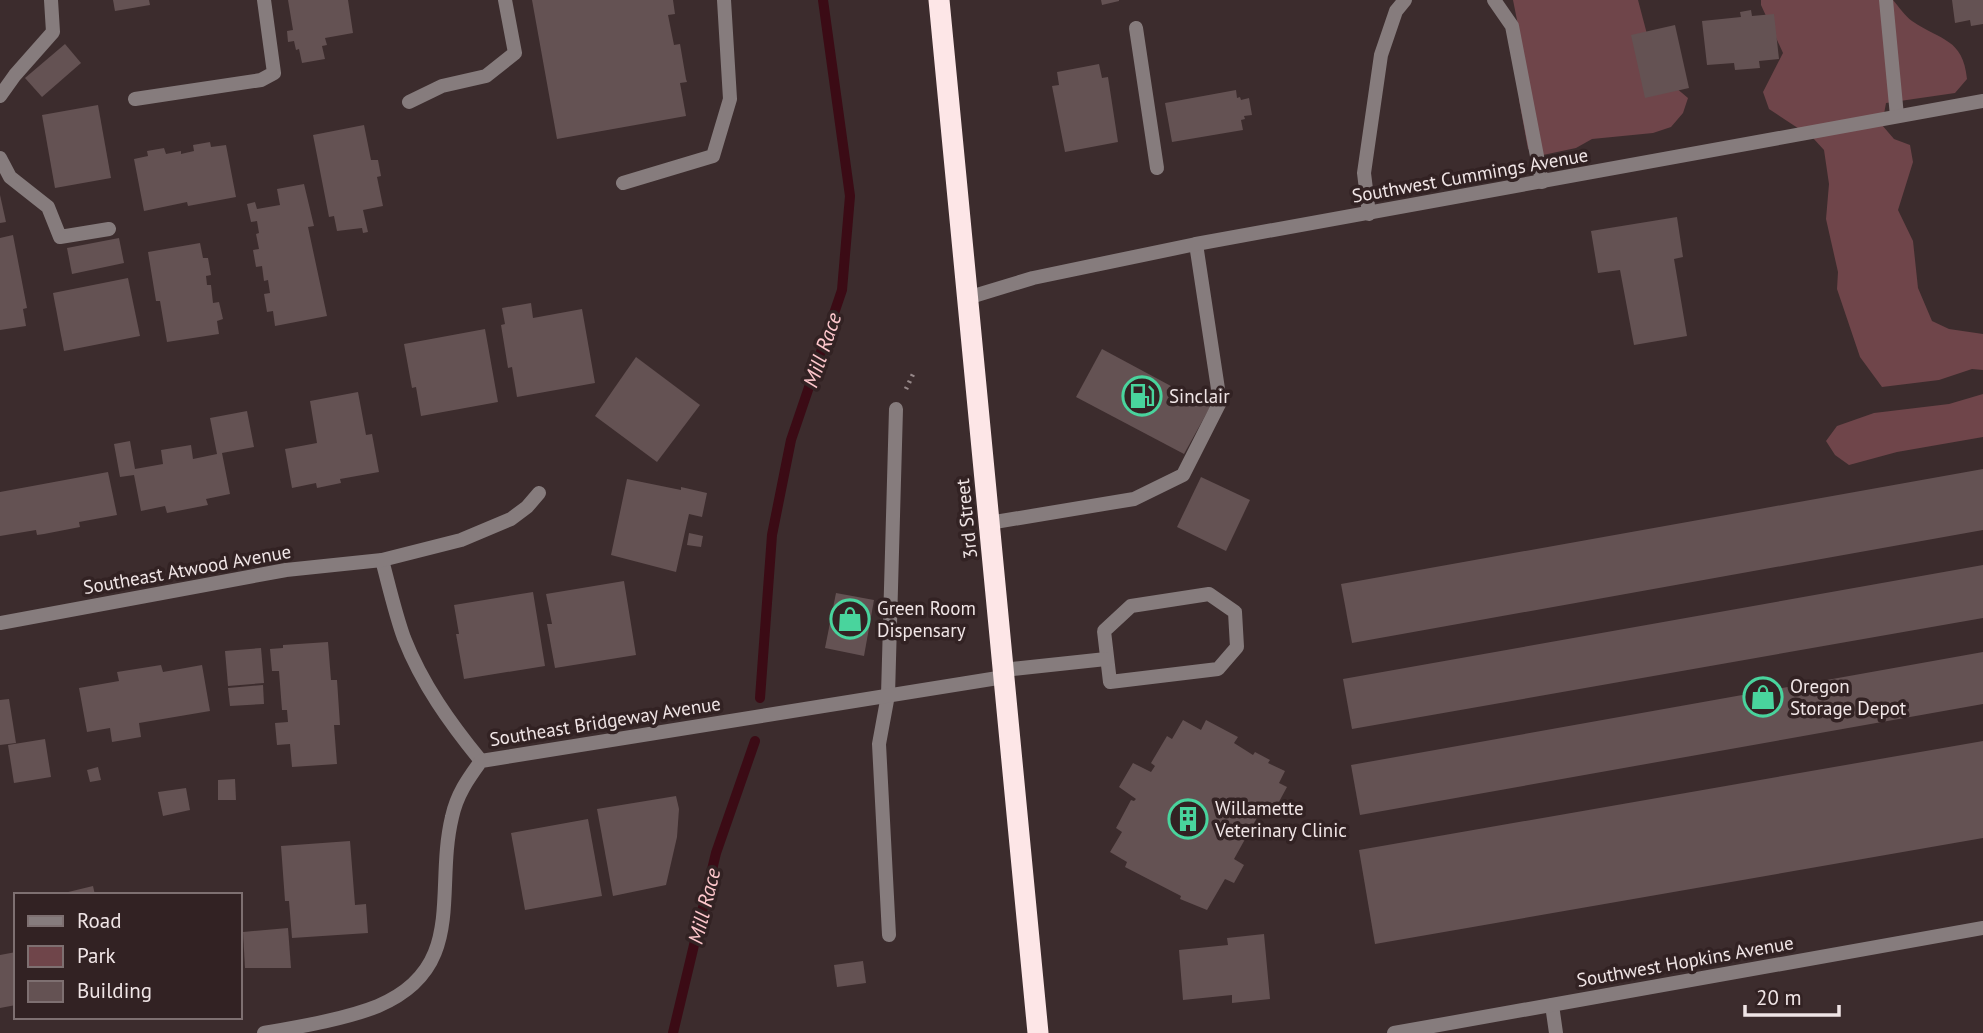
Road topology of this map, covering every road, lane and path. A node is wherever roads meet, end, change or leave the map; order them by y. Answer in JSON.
{"nodes":[{"id":1,"x":51,"y":0,"type":"edge"},
{"id":2,"x":264,"y":0,"type":"edge"},
{"id":3,"x":505,"y":0,"type":"edge"},
{"id":4,"x":724,"y":0,"type":"edge"},
{"id":5,"x":939,"y":0,"type":"edge"},
{"id":6,"x":1405,"y":0,"type":"edge"},
{"id":7,"x":1494,"y":0,"type":"edge"},
{"id":8,"x":1886,"y":0,"type":"edge"},
{"id":9,"x":1136,"y":28,"type":"dead end"},
{"id":10,"x":0,"y":96,"type":"edge"},
{"id":11,"x":135,"y":99,"type":"dead end"},
{"id":12,"x":1983,"y":101,"type":"edge"},
{"id":13,"x":409,"y":102,"type":"dead end"},
{"id":14,"x":1897,"y":116,"type":"junction"},
{"id":15,"x":0,"y":158,"type":"edge"},
{"id":16,"x":1157,"y":168,"type":"dead end"},
{"id":17,"x":1542,"y":182,"type":"junction"},
{"id":18,"x":623,"y":183,"type":"dead end"},
{"id":19,"x":1369,"y":214,"type":"junction"},
{"id":20,"x":108,"y":229,"type":"dead end"},
{"id":21,"x":1196,"y":244,"type":"junction"},
{"id":22,"x":967,"y":298,"type":"junction"},
{"id":23,"x":896,"y":409,"type":"dead end"},
{"id":24,"x":539,"y":494,"type":"dead end"},
{"id":25,"x":989,"y":523,"type":"junction"},
{"id":26,"x":382,"y":560,"type":"junction"},
{"id":27,"x":0,"y":623,"type":"edge"},
{"id":28,"x":1106,"y":659,"type":"junction"},
{"id":29,"x":1004,"y":673,"type":"junction"},
{"id":30,"x":888,"y":695,"type":"junction"},
{"id":31,"x":481,"y":761,"type":"junction"},
{"id":32,"x":1983,"y":928,"type":"edge"},
{"id":33,"x":889,"y":935,"type":"dead end"},
{"id":34,"x":1552,"y":1005,"type":"junction"},
{"id":35,"x":264,"y":1033,"type":"edge"},
{"id":36,"x":1038,"y":1033,"type":"edge"},
{"id":37,"x":1394,"y":1033,"type":"edge"},
{"id":38,"x":1556,"y":1033,"type":"edge"}],
"edges":[{"from":1,"to":10,"type":"street"},
{"from":2,"to":11,"type":"street"},
{"from":3,"to":13,"type":"street"},
{"from":4,"to":18,"type":"street"},
{"from":5,"to":22,"type":"highway","name":"3rd Street"},
{"from":6,"to":19,"type":"street"},
{"from":7,"to":17,"type":"street"},
{"from":8,"to":14,"type":"street"},
{"from":9,"to":16,"type":"street"},
{"from":12,"to":14,"type":"street","name":"Southwest Cummings Avenue"},
{"from":14,"to":17,"type":"street","name":"Southwest Cummings Avenue"},
{"from":15,"to":20,"type":"street"},
{"from":17,"to":19,"type":"street","name":"Southwest Cummings Avenue"},
{"from":19,"to":21,"type":"street","name":"Southwest Cummings Avenue"},
{"from":21,"to":22,"type":"street","name":"Southwest Cummings Avenue"},
{"from":21,"to":25,"type":"street"},
{"from":22,"to":25,"type":"highway","name":"3rd Street"},
{"from":23,"to":30,"type":"street"},
{"from":24,"to":26,"type":"street","name":"Southeast Atwood Avenue"},
{"from":25,"to":29,"type":"highway","name":"3rd Street"},
{"from":26,"to":27,"type":"street","name":"Southeast Atwood Avenue"},
{"from":26,"to":31,"type":"street"},
{"from":28,"to":28,"type":"street"},
{"from":28,"to":29,"type":"street","name":"Southeast Bridgeway Avenue"},
{"from":29,"to":30,"type":"street","name":"Southeast Bridgeway Avenue"},
{"from":29,"to":36,"type":"highway","name":"3rd Street"},
{"from":30,"to":31,"type":"street","name":"Southeast Bridgeway Avenue"},
{"from":30,"to":33,"type":"street"},
{"from":31,"to":35,"type":"street","name":"Southeast Bridgeway Avenue"},
{"from":32,"to":34,"type":"street","name":"Southwest Hopkins Avenue"},
{"from":34,"to":37,"type":"street","name":"Southwest Hopkins Avenue"},
{"from":34,"to":38,"type":"street"}]}
